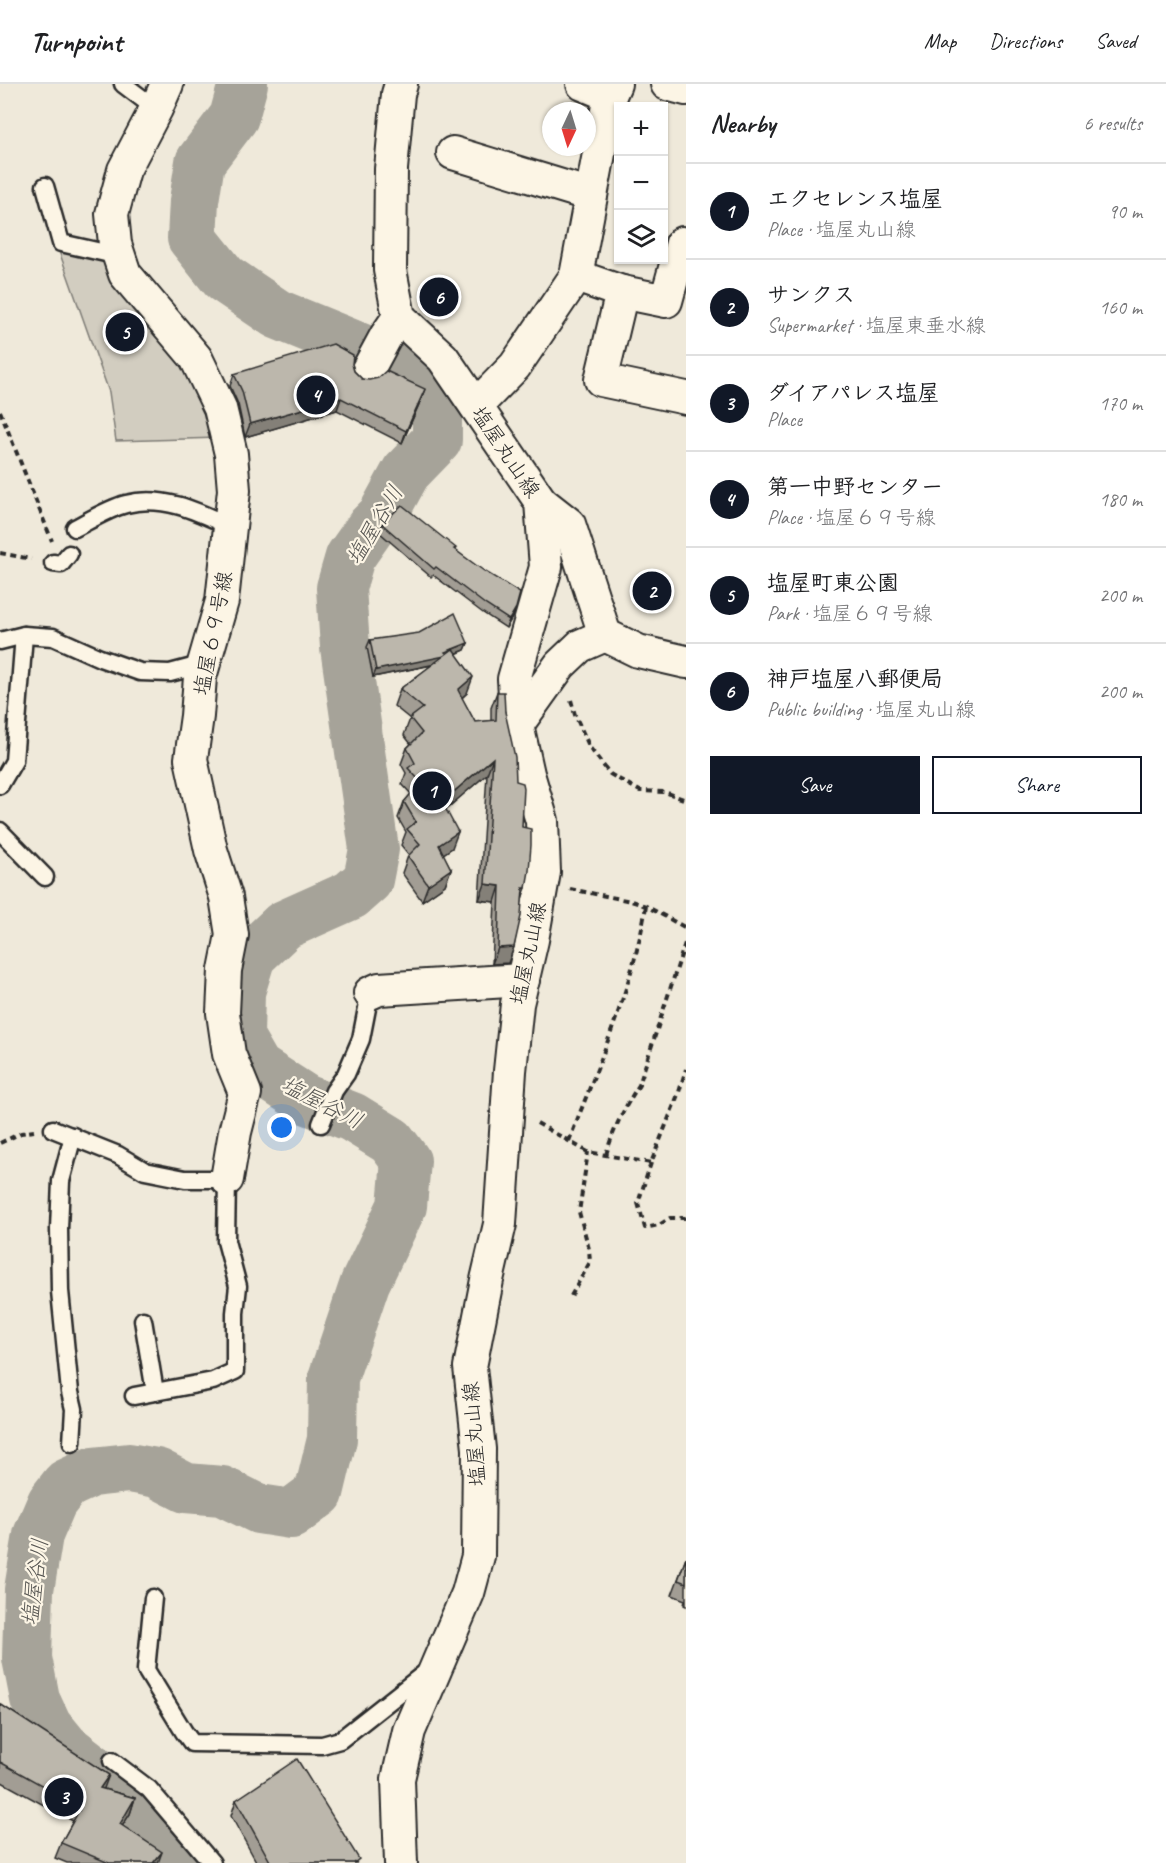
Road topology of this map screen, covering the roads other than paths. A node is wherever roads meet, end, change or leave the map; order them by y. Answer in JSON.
{"nodes":[{"id":1,"x":123,"y":84,"type":"edge"},
{"id":2,"x":401,"y":84,"type":"edge"},
{"id":3,"x":667,"y":84,"type":"edge"},
{"id":4,"x":603,"y":88,"type":"edge"},
{"id":5,"x":686,"y":88,"type":"edge"},
{"id":6,"x":161,"y":97,"type":"edge"},
{"id":7,"x":453,"y":153,"type":"dead end"},
{"id":8,"x":45,"y":186,"type":"dead end"},
{"id":9,"x":591,"y":195,"type":"junction"},
{"id":10,"x":686,"y":244,"type":"edge"},
{"id":11,"x":119,"y":256,"type":"junction"},
{"id":12,"x":576,"y":276,"type":"junction"},
{"id":13,"x":622,"y":292,"type":"junction"},
{"id":14,"x":393,"y":327,"type":"junction"},
{"id":15,"x":365,"y":375,"type":"dead end"},
{"id":16,"x":686,"y":398,"type":"edge"},
{"id":17,"x":476,"y":406,"type":"junction"},
{"id":18,"x":541,"y":501,"type":"junction"},
{"id":19,"x":231,"y":526,"type":"junction"},
{"id":20,"x":75,"y":528,"type":"dead end"},
{"id":21,"x":24,"y":635,"type":"junction"},
{"id":22,"x":605,"y":635,"type":"junction"},
{"id":23,"x":0,"y":641,"type":"edge"},
{"id":24,"x":686,"y":662,"type":"edge"},
{"id":25,"x":204,"y":664,"type":"junction"},
{"id":26,"x":517,"y":725,"type":"junction"},
{"id":27,"x":0,"y":785,"type":"edge"},
{"id":28,"x":0,"y":831,"type":"edge"},
{"id":29,"x":45,"y":877,"type":"dead end"},
{"id":30,"x":523,"y":980,"type":"junction"},
{"id":31,"x":370,"y":993,"type":"joint"},
{"id":32,"x":321,"y":1124,"type":"dead end"},
{"id":33,"x":52,"y":1129,"type":"road end"},
{"id":34,"x":74,"y":1136,"type":"junction"},
{"id":35,"x":227,"y":1179,"type":"junction"},
{"id":36,"x":143,"y":1320,"type":"dead end"},
{"id":37,"x":154,"y":1392,"type":"junction"},
{"id":38,"x":134,"y":1396,"type":"dead end"},
{"id":39,"x":72,"y":1443,"type":"dead end"},
{"id":40,"x":153,"y":1598,"type":"dead end"},
{"id":41,"x":438,"y":1663,"type":"junction"},
{"id":42,"x":112,"y":1761,"type":"dead end"},
{"id":43,"x":212,"y":1863,"type":"edge"},
{"id":44,"x":401,"y":1863,"type":"edge"}],
"edges":[{"from":1,"to":6,"type":"lane"},
{"from":2,"to":14,"type":"street"},
{"from":3,"to":5,"type":"street"},
{"from":4,"to":9,"type":"street"},
{"from":6,"to":11,"type":"street","name":"塩屋６９号線"},
{"from":7,"to":9,"type":"street"},
{"from":8,"to":11,"type":"lane"},
{"from":9,"to":12,"type":"street"},
{"from":10,"to":13,"type":"street"},
{"from":11,"to":19,"type":"street","name":"塩屋６９号線"},
{"from":12,"to":13,"type":"street"},
{"from":12,"to":17,"type":"street"},
{"from":13,"to":16,"type":"street"},
{"from":14,"to":15,"type":"street"},
{"from":14,"to":17,"type":"street","name":"塩屋丸山線"},
{"from":17,"to":18,"type":"street","name":"塩屋丸山線"},
{"from":18,"to":22,"type":"street"},
{"from":18,"to":26,"type":"street","name":"塩屋丸山線"},
{"from":19,"to":20,"type":"lane"},
{"from":19,"to":25,"type":"street","name":"塩屋６９号線"},
{"from":21,"to":23,"type":"lane"},
{"from":21,"to":25,"type":"lane"},
{"from":21,"to":27,"type":"lane"},
{"from":22,"to":24,"type":"street"},
{"from":22,"to":26,"type":"street"},
{"from":25,"to":35,"type":"street","name":"塩屋６９号線"},
{"from":26,"to":30,"type":"street","name":"塩屋丸山線"},
{"from":28,"to":29,"type":"lane"},
{"from":30,"to":31,"type":"street"},
{"from":30,"to":41,"type":"street","name":"塩屋丸山線"},
{"from":31,"to":32,"type":"lane"},
{"from":33,"to":34,"type":"lane"},
{"from":34,"to":35,"type":"lane"},
{"from":34,"to":39,"type":"lane"},
{"from":35,"to":37,"type":"lane"},
{"from":36,"to":37,"type":"lane"},
{"from":37,"to":38,"type":"lane"},
{"from":40,"to":41,"type":"lane"},
{"from":41,"to":44,"type":"street","name":"塩屋丸山線"},
{"from":42,"to":43,"type":"lane"}]}
